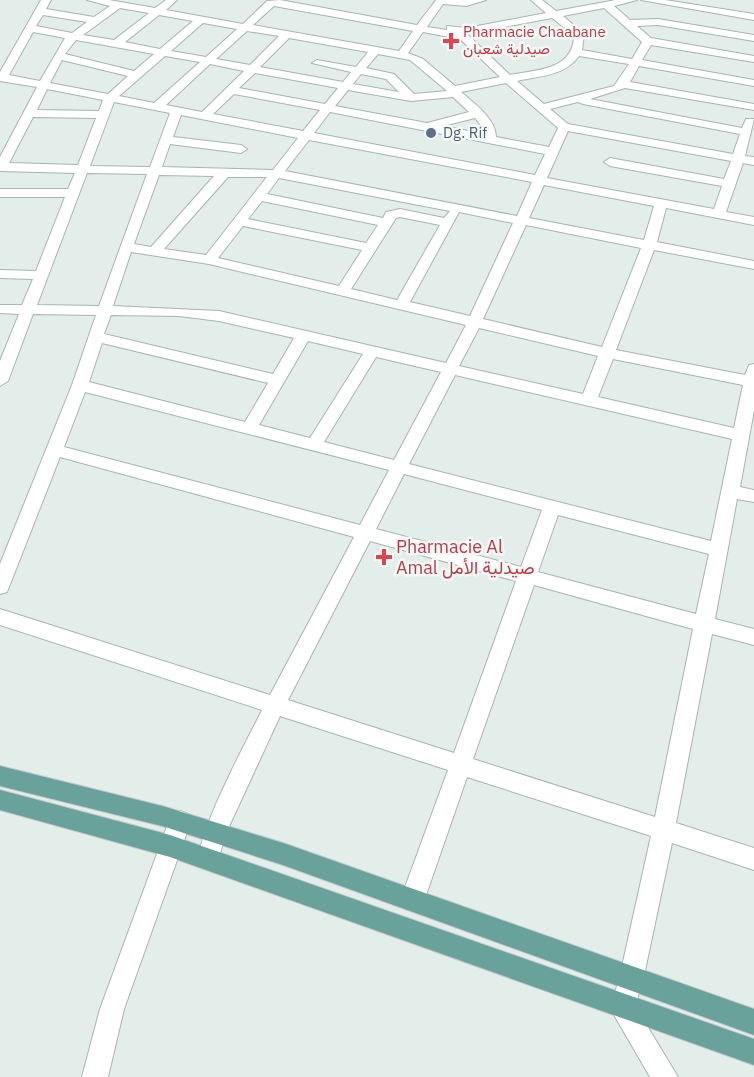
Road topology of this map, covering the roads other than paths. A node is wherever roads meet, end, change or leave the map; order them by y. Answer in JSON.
{"nodes":[{"id":1,"x":46,"y":0,"type":"edge"},
{"id":2,"x":92,"y":0,"type":"edge"},
{"id":3,"x":172,"y":0,"type":"edge"},
{"id":4,"x":438,"y":0,"type":"edge"},
{"id":5,"x":482,"y":0,"type":"edge"},
{"id":6,"x":536,"y":0,"type":"edge"},
{"id":7,"x":632,"y":0,"type":"edge"},
{"id":8,"x":646,"y":0,"type":"edge"},
{"id":9,"x":275,"y":1,"type":"edge"},
{"id":10,"x":460,"y":3,"type":"junction"},
{"id":11,"x":687,"y":3,"type":"edge"},
{"id":12,"x":118,"y":5,"type":"junction"},
{"id":13,"x":606,"y":5,"type":"junction"},
{"id":14,"x":40,"y":10,"type":"junction"},
{"id":15,"x":156,"y":12,"type":"junction"},
{"id":16,"x":555,"y":14,"type":"junction"},
{"id":17,"x":754,"y":17,"type":"edge"},
{"id":18,"x":94,"y":20,"type":"junction"},
{"id":19,"x":200,"y":20,"type":"junction"},
{"id":20,"x":629,"y":23,"type":"junction"},
{"id":21,"x":423,"y":26,"type":"junction"},
{"id":22,"x":30,"y":27,"type":"junction"},
{"id":23,"x":488,"y":27,"type":"junction"},
{"id":24,"x":246,"y":28,"type":"junction"},
{"id":25,"x":465,"y":33,"type":"junction"},
{"id":26,"x":286,"y":35,"type":"junction"},
{"id":27,"x":72,"y":36,"type":"junction"},
{"id":28,"x":754,"y":38,"type":"edge"},
{"id":29,"x":648,"y":41,"type":"junction"},
{"id":30,"x":116,"y":44,"type":"junction"},
{"id":31,"x":376,"y":50,"type":"junction"},
{"id":32,"x":702,"y":50,"type":"junction"},
{"id":33,"x":163,"y":52,"type":"junction"},
{"id":34,"x":576,"y":52,"type":"junction"},
{"id":35,"x":402,"y":54,"type":"junction"},
{"id":36,"x":59,"y":56,"type":"junction"},
{"id":37,"x":754,"y":59,"type":"edge"},
{"id":38,"x":210,"y":61,"type":"junction"},
{"id":39,"x":634,"y":62,"type":"junction"},
{"id":40,"x":317,"y":63,"type":"dead end"},
{"id":41,"x":251,"y":69,"type":"junction"},
{"id":42,"x":359,"y":70,"type":"junction"},
{"id":43,"x":694,"y":73,"type":"junction"},
{"id":44,"x":137,"y":75,"type":"junction"},
{"id":45,"x":1,"y":77,"type":"edge"},
{"id":46,"x":508,"y":79,"type":"junction"},
{"id":47,"x":754,"y":83,"type":"edge"},
{"id":48,"x":623,"y":84,"type":"junction"},
{"id":49,"x":45,"y":85,"type":"junction"},
{"id":50,"x":346,"y":85,"type":"junction"},
{"id":51,"x":231,"y":90,"type":"junction"},
{"id":52,"x":454,"y":92,"type":"junction"},
{"id":53,"x":685,"y":95,"type":"junction"},
{"id":54,"x":110,"y":98,"type":"junction"},
{"id":55,"x":411,"y":98,"type":"junction"},
{"id":56,"x":579,"y":100,"type":"junction"},
{"id":57,"x":158,"y":106,"type":"junction"},
{"id":58,"x":326,"y":108,"type":"junction"},
{"id":59,"x":542,"y":108,"type":"junction"},
{"id":60,"x":754,"y":108,"type":"edge"},
{"id":61,"x":177,"y":110,"type":"junction"},
{"id":62,"x":30,"y":113,"type":"junction"},
{"id":63,"x":476,"y":114,"type":"junction"},
{"id":64,"x":104,"y":115,"type":"junction"},
{"id":65,"x":206,"y":115,"type":"junction"},
{"id":66,"x":564,"y":127,"type":"junction"},
{"id":67,"x":426,"y":128,"type":"junction"},
{"id":68,"x":747,"y":132,"type":"junction"},
{"id":69,"x":306,"y":135,"type":"junction"},
{"id":70,"x":620,"y":137,"type":"junction"},
{"id":71,"x":490,"y":139,"type":"junction"},
{"id":72,"x":166,"y":140,"type":"junction"},
{"id":73,"x":241,"y":149,"type":"dead end"},
{"id":74,"x":553,"y":152,"type":"junction"},
{"id":75,"x":738,"y":158,"type":"junction"},
{"id":76,"x":754,"y":161,"type":"edge"},
{"id":77,"x":0,"y":167,"type":"edge"},
{"id":78,"x":82,"y":169,"type":"junction"},
{"id":79,"x":155,"y":171,"type":"junction"},
{"id":80,"x":225,"y":172,"type":"junction"},
{"id":81,"x":278,"y":174,"type":"junction"},
{"id":82,"x":605,"y":176,"type":"junction"},
{"id":83,"x":541,"y":180,"type":"junction"},
{"id":84,"x":729,"y":184,"type":"junction"},
{"id":85,"x":0,"y":193,"type":"edge"},
{"id":86,"x":72,"y":194,"type":"junction"},
{"id":87,"x":260,"y":197,"type":"junction"},
{"id":88,"x":661,"y":203,"type":"junction"},
{"id":89,"x":457,"y":208,"type":"junction"},
{"id":90,"x":719,"y":214,"type":"junction"},
{"id":91,"x":520,"y":220,"type":"junction"},
{"id":92,"x":240,"y":221,"type":"junction"},
{"id":93,"x":754,"y":221,"type":"edge"},
{"id":94,"x":385,"y":222,"type":"junction"},
{"id":95,"x":448,"y":223,"type":"junction"},
{"id":96,"x":649,"y":245,"type":"junction"},
{"id":97,"x":126,"y":247,"type":"junction"},
{"id":98,"x":370,"y":248,"type":"junction"},
{"id":99,"x":156,"y":250,"type":"junction"},
{"id":100,"x":209,"y":260,"type":"junction"},
{"id":101,"x":754,"y":265,"type":"edge"},
{"id":102,"x":0,"y":274,"type":"edge"},
{"id":103,"x":39,"y":275,"type":"junction"},
{"id":104,"x":343,"y":291,"type":"junction"},
{"id":105,"x":402,"y":304,"type":"junction"},
{"id":106,"x":0,"y":309,"type":"edge"},
{"id":107,"x":26,"y":310,"type":"junction"},
{"id":108,"x":105,"y":312,"type":"junction"},
{"id":109,"x":475,"y":321,"type":"junction"},
{"id":110,"x":304,"y":334,"type":"junction"},
{"id":111,"x":96,"y":337,"type":"junction"},
{"id":112,"x":374,"y":350,"type":"junction"},
{"id":113,"x":607,"y":353,"type":"junction"},
{"id":114,"x":450,"y":368,"type":"junction"},
{"id":115,"x":753,"y":378,"type":"edge"},
{"id":116,"x":278,"y":380,"type":"junction"},
{"id":117,"x":0,"y":381,"type":"edge"},
{"id":118,"x":80,"y":385,"type":"junction"},
{"id":119,"x":589,"y":400,"type":"junction"},
{"id":120,"x":249,"y":429,"type":"junction"},
{"id":121,"x":741,"y":435,"type":"junction"},
{"id":122,"x":314,"y":445,"type":"junction"},
{"id":123,"x":55,"y":450,"type":"junction"},
{"id":124,"x":398,"y":467,"type":"junction"},
{"id":125,"x":731,"y":491,"type":"junction"},
{"id":126,"x":754,"y":496,"type":"edge"},
{"id":127,"x":552,"y":507,"type":"junction"},
{"id":128,"x":364,"y":533,"type":"junction"},
{"id":129,"x":717,"y":549,"type":"junction"},
{"id":130,"x":528,"y":577,"type":"junction"},
{"id":131,"x":0,"y":587,"type":"edge"},
{"id":132,"x":0,"y":617,"type":"edge"},
{"id":133,"x":704,"y":624,"type":"junction"},
{"id":134,"x":754,"y":637,"type":"edge"},
{"id":135,"x":275,"y":705,"type":"junction"},
{"id":136,"x":461,"y":765,"type":"junction"},
{"id":137,"x":0,"y":776,"type":"edge"},
{"id":138,"x":0,"y":800,"type":"edge"},
{"id":139,"x":180,"y":821,"type":"junction"},
{"id":140,"x":215,"y":832,"type":"junction"},
{"id":141,"x":663,"y":832,"type":"junction"},
{"id":142,"x":170,"y":846,"type":"junction"},
{"id":143,"x":208,"y":859,"type":"junction"},
{"id":144,"x":754,"y":859,"type":"edge"},
{"id":145,"x":413,"y":898,"type":"junction"},
{"id":146,"x":631,"y":980,"type":"junction"},
{"id":147,"x":622,"y":1008,"type":"junction"},
{"id":148,"x":754,"y":1022,"type":"edge"},
{"id":149,"x":754,"y":1052,"type":"edge"},
{"id":150,"x":95,"y":1077,"type":"edge"},
{"id":151,"x":665,"y":1077,"type":"edge"}],
"edges":[{"from":1,"to":14,"type":"street"},
{"from":2,"to":12,"type":"street"},
{"from":3,"to":15,"type":"street"},
{"from":4,"to":10,"type":"street"},
{"from":4,"to":21,"type":"street"},
{"from":5,"to":10,"type":"street"},
{"from":6,"to":16,"type":"street"},
{"from":7,"to":13,"type":"street"},
{"from":8,"to":11,"type":"street"},
{"from":9,"to":21,"type":"street"},
{"from":9,"to":24,"type":"street"},
{"from":10,"to":23,"type":"street"},
{"from":11,"to":17,"type":"street"},
{"from":12,"to":15,"type":"street"},
{"from":12,"to":18,"type":"street"},
{"from":13,"to":16,"type":"street"},
{"from":13,"to":20,"type":"street"},
{"from":14,"to":18,"type":"street"},
{"from":14,"to":22,"type":"street"},
{"from":15,"to":19,"type":"street"},
{"from":15,"to":30,"type":"street"},
{"from":16,"to":23,"type":"street"},
{"from":16,"to":34,"type":"street"},
{"from":18,"to":27,"type":"street"},
{"from":19,"to":24,"type":"street"},
{"from":19,"to":33,"type":"street"},
{"from":20,"to":28,"type":"street"},
{"from":20,"to":29,"type":"street"},
{"from":21,"to":25,"type":"street"},
{"from":21,"to":35,"type":"street"},
{"from":22,"to":27,"type":"street"},
{"from":22,"to":45,"type":"street"},
{"from":23,"to":25,"type":"street"},
{"from":24,"to":26,"type":"street"},
{"from":24,"to":38,"type":"street"},
{"from":25,"to":46,"type":"street"},
{"from":26,"to":31,"type":"street"},
{"from":26,"to":41,"type":"street"},
{"from":27,"to":30,"type":"street"},
{"from":27,"to":36,"type":"street"},
{"from":29,"to":32,"type":"street"},
{"from":29,"to":39,"type":"street"},
{"from":30,"to":33,"type":"street"},
{"from":31,"to":35,"type":"street"},
{"from":31,"to":42,"type":"street"},
{"from":32,"to":37,"type":"street"},
{"from":32,"to":43,"type":"street"},
{"from":33,"to":38,"type":"street"},
{"from":33,"to":44,"type":"street"},
{"from":34,"to":39,"type":"street"},
{"from":34,"to":46,"type":"street"},
{"from":35,"to":52,"type":"street"},
{"from":36,"to":44,"type":"street"},
{"from":36,"to":49,"type":"street"},
{"from":38,"to":41,"type":"street"},
{"from":38,"to":57,"type":"street"},
{"from":39,"to":43,"type":"street"},
{"from":39,"to":48,"type":"street"},
{"from":40,"to":42,"type":"street"},
{"from":41,"to":50,"type":"street"},
{"from":41,"to":51,"type":"street"},
{"from":42,"to":50,"type":"street"},
{"from":42,"to":55,"type":"street"},
{"from":43,"to":47,"type":"street"},
{"from":43,"to":53,"type":"street"},
{"from":44,"to":54,"type":"street"},
{"from":45,"to":49,"type":"street"},
{"from":46,"to":52,"type":"street"},
{"from":46,"to":59,"type":"street"},
{"from":48,"to":53,"type":"street"},
{"from":48,"to":56,"type":"street"},
{"from":49,"to":54,"type":"street"},
{"from":49,"to":62,"type":"street"},
{"from":50,"to":55,"type":"street"},
{"from":50,"to":58,"type":"street"},
{"from":51,"to":58,"type":"street"},
{"from":51,"to":65,"type":"street"},
{"from":52,"to":55,"type":"street"},
{"from":52,"to":63,"type":"street"},
{"from":53,"to":60,"type":"street"},
{"from":54,"to":57,"type":"street"},
{"from":54,"to":64,"type":"street"},
{"from":56,"to":59,"type":"street"},
{"from":56,"to":68,"type":"street"},
{"from":57,"to":61,"type":"street"},
{"from":58,"to":67,"type":"street"},
{"from":58,"to":69,"type":"street"},
{"from":59,"to":66,"type":"street"},
{"from":60,"to":68,"type":"street"},
{"from":61,"to":65,"type":"street"},
{"from":61,"to":72,"type":"street"},
{"from":62,"to":64,"type":"street"},
{"from":62,"to":77,"type":"street"},
{"from":63,"to":67,"type":"street"},
{"from":63,"to":71,"type":"street"},
{"from":64,"to":78,"type":"street"},
{"from":65,"to":69,"type":"street"},
{"from":66,"to":70,"type":"street"},
{"from":66,"to":74,"type":"street"},
{"from":67,"to":71,"type":"street"},
{"from":68,"to":75,"type":"street"},
{"from":69,"to":81,"type":"street"},
{"from":69,"to":83,"type":"street"},
{"from":70,"to":75,"type":"street"},
{"from":70,"to":82,"type":"street"},
{"from":71,"to":74,"type":"street"},
{"from":72,"to":73,"type":"street"},
{"from":72,"to":79,"type":"street"},
{"from":74,"to":83,"type":"street"},
{"from":75,"to":76,"type":"street"},
{"from":75,"to":84,"type":"street"},
{"from":77,"to":78,"type":"street"},
{"from":78,"to":79,"type":"street"},
{"from":78,"to":86,"type":"street"},
{"from":79,"to":80,"type":"street"},
{"from":79,"to":97,"type":"street"},
{"from":80,"to":81,"type":"street"},
{"from":80,"to":99,"type":"street"},
{"from":81,"to":87,"type":"street"},
{"from":81,"to":89,"type":"street"},
{"from":82,"to":83,"type":"street"},
{"from":82,"to":84,"type":"street"},
{"from":82,"to":88,"type":"street"},
{"from":83,"to":91,"type":"street"},
{"from":84,"to":90,"type":"street"},
{"from":85,"to":86,"type":"street"},
{"from":86,"to":103,"type":"street"},
{"from":87,"to":92,"type":"street"},
{"from":87,"to":94,"type":"street"},
{"from":88,"to":90,"type":"street"},
{"from":88,"to":96,"type":"street"},
{"from":89,"to":91,"type":"street"},
{"from":89,"to":95,"type":"street"},
{"from":90,"to":93,"type":"street"},
{"from":91,"to":96,"type":"street"},
{"from":91,"to":109,"type":"street"},
{"from":92,"to":98,"type":"street"},
{"from":92,"to":100,"type":"street"},
{"from":94,"to":95,"type":"street"},
{"from":94,"to":98,"type":"street"},
{"from":95,"to":105,"type":"street"},
{"from":96,"to":101,"type":"street"},
{"from":96,"to":113,"type":"street"},
{"from":97,"to":99,"type":"street"},
{"from":97,"to":108,"type":"street"},
{"from":98,"to":104,"type":"street"},
{"from":99,"to":100,"type":"street"},
{"from":100,"to":104,"type":"street"},
{"from":102,"to":103,"type":"street"},
{"from":103,"to":107,"type":"street"},
{"from":104,"to":105,"type":"street"},
{"from":105,"to":109,"type":"street"},
{"from":106,"to":107,"type":"street"},
{"from":107,"to":108,"type":"street"},
{"from":107,"to":117,"type":"street"},
{"from":108,"to":110,"type":"street"},
{"from":108,"to":111,"type":"street"},
{"from":109,"to":113,"type":"street"},
{"from":109,"to":114,"type":"street"},
{"from":110,"to":112,"type":"street"},
{"from":110,"to":116,"type":"street"},
{"from":111,"to":116,"type":"street"},
{"from":111,"to":118,"type":"street"},
{"from":112,"to":114,"type":"street"},
{"from":112,"to":122,"type":"street"},
{"from":113,"to":115,"type":"street"},
{"from":113,"to":119,"type":"street"},
{"from":114,"to":119,"type":"street"},
{"from":114,"to":124,"type":"street"},
{"from":115,"to":121,"type":"street"},
{"from":116,"to":120,"type":"street"},
{"from":118,"to":120,"type":"street"},
{"from":118,"to":123,"type":"street"},
{"from":119,"to":121,"type":"street"},
{"from":120,"to":122,"type":"street"},
{"from":121,"to":125,"type":"street"},
{"from":122,"to":124,"type":"street"},
{"from":123,"to":128,"type":"street"},
{"from":123,"to":131,"type":"street"},
{"from":124,"to":127,"type":"street"},
{"from":124,"to":128,"type":"street"},
{"from":125,"to":126,"type":"street"},
{"from":125,"to":129,"type":"street"},
{"from":127,"to":129,"type":"street"},
{"from":127,"to":130,"type":"street"},
{"from":128,"to":130,"type":"street"},
{"from":128,"to":135,"type":"street"},
{"from":129,"to":133,"type":"street"},
{"from":130,"to":133,"type":"street"},
{"from":130,"to":136,"type":"street"},
{"from":132,"to":135,"type":"street"},
{"from":133,"to":134,"type":"street"},
{"from":133,"to":141,"type":"street"},
{"from":135,"to":136,"type":"street"},
{"from":135,"to":140,"type":"street"},
{"from":136,"to":141,"type":"street"},
{"from":136,"to":145,"type":"street"},
{"from":137,"to":139,"type":"main road"},
{"from":138,"to":142,"type":"main road"},
{"from":139,"to":140,"type":"main road"},
{"from":139,"to":142,"type":"street"},
{"from":140,"to":143,"type":"street"},
{"from":140,"to":145,"type":"main road"},
{"from":141,"to":144,"type":"street"},
{"from":141,"to":146,"type":"street"},
{"from":142,"to":143,"type":"main road"},
{"from":142,"to":150,"type":"street"},
{"from":143,"to":147,"type":"main road"},
{"from":145,"to":146,"type":"main road"},
{"from":146,"to":147,"type":"street"},
{"from":146,"to":148,"type":"main road"},
{"from":147,"to":149,"type":"main road"},
{"from":147,"to":151,"type":"street"}]}
